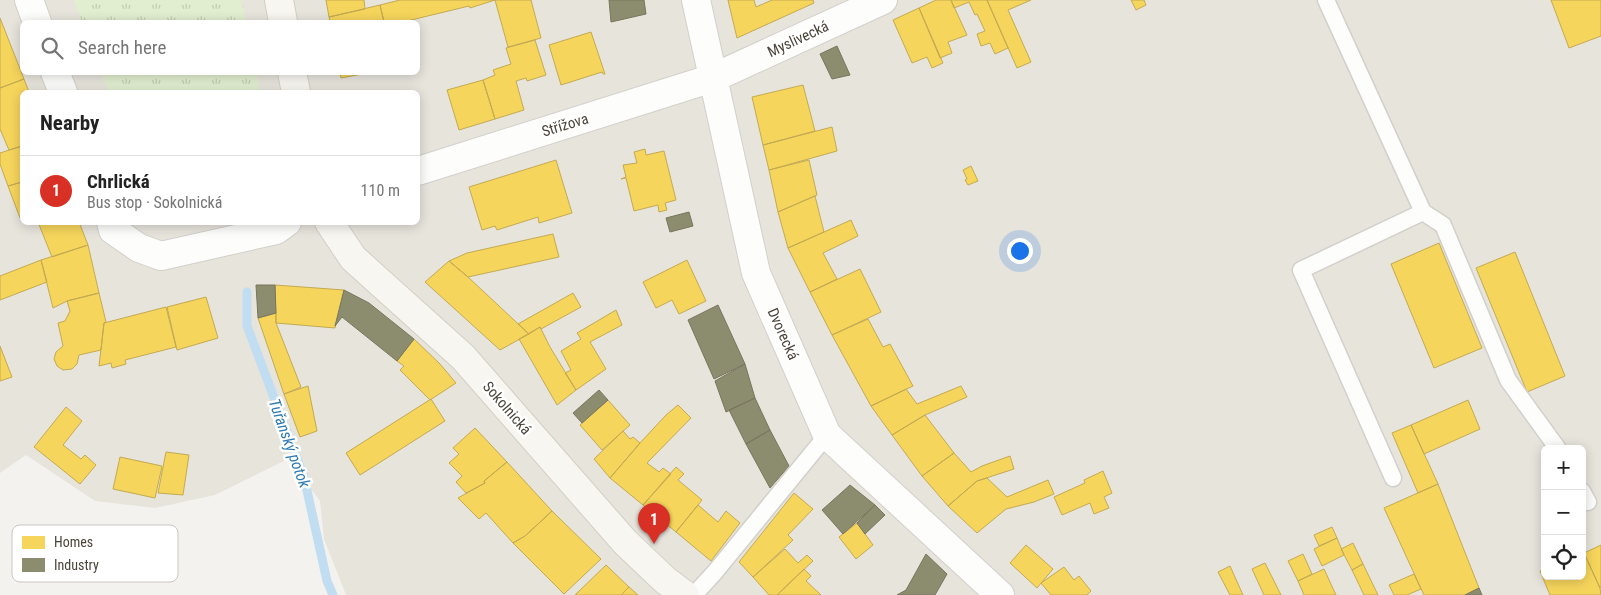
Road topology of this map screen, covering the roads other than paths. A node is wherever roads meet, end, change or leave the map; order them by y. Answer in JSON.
{"nodes":[{"id":1,"x":29,"y":0,"type":"edge"},
{"id":2,"x":279,"y":0,"type":"edge"},
{"id":3,"x":696,"y":0,"type":"edge"},
{"id":4,"x":883,"y":0,"type":"edge"},
{"id":5,"x":1326,"y":0,"type":"edge"},
{"id":6,"x":36,"y":20,"type":"edge"},
{"id":7,"x":283,"y":20,"type":"edge"},
{"id":8,"x":56,"y":75,"type":"edge"},
{"id":9,"x":293,"y":75,"type":"edge"},
{"id":10,"x":713,"y":78,"type":"junction"},
{"id":11,"x":62,"y":90,"type":"edge"},
{"id":12,"x":296,"y":90,"type":"edge"},
{"id":13,"x":420,"y":170,"type":"edge"},
{"id":14,"x":1423,"y":212,"type":"junction"},
{"id":15,"x":112,"y":225,"type":"edge"},
{"id":16,"x":283,"y":225,"type":"edge"},
{"id":17,"x":331,"y":225,"type":"edge"},
{"id":18,"x":827,"y":435,"type":"junction"},
{"id":19,"x":1555,"y":445,"type":"edge"},
{"id":20,"x":1394,"y":478,"type":"dead end"},
{"id":21,"x":685,"y":595,"type":"edge"},
{"id":22,"x":694,"y":595,"type":"edge"},
{"id":23,"x":1000,"y":595,"type":"edge"}],
"edges":[{"from":1,"to":6,"type":"street"},
{"from":2,"to":7,"type":"main road"},
{"from":3,"to":10,"type":"street","name":"Dvorecká"},
{"from":4,"to":10,"type":"street","name":"Myslivecká"},
{"from":5,"to":14,"type":"lane"},
{"from":8,"to":11,"type":"street"},
{"from":9,"to":12,"type":"main road"},
{"from":10,"to":13,"type":"street","name":"Střížova"},
{"from":10,"to":18,"type":"street","name":"Dvorecká"},
{"from":14,"to":19,"type":"lane"},
{"from":14,"to":20,"type":"lane"},
{"from":15,"to":16,"type":"street"},
{"from":17,"to":21,"type":"main road","name":"Sokolnická"},
{"from":18,"to":22,"type":"lane"},
{"from":18,"to":23,"type":"street","name":"Dvorecká"}]}
